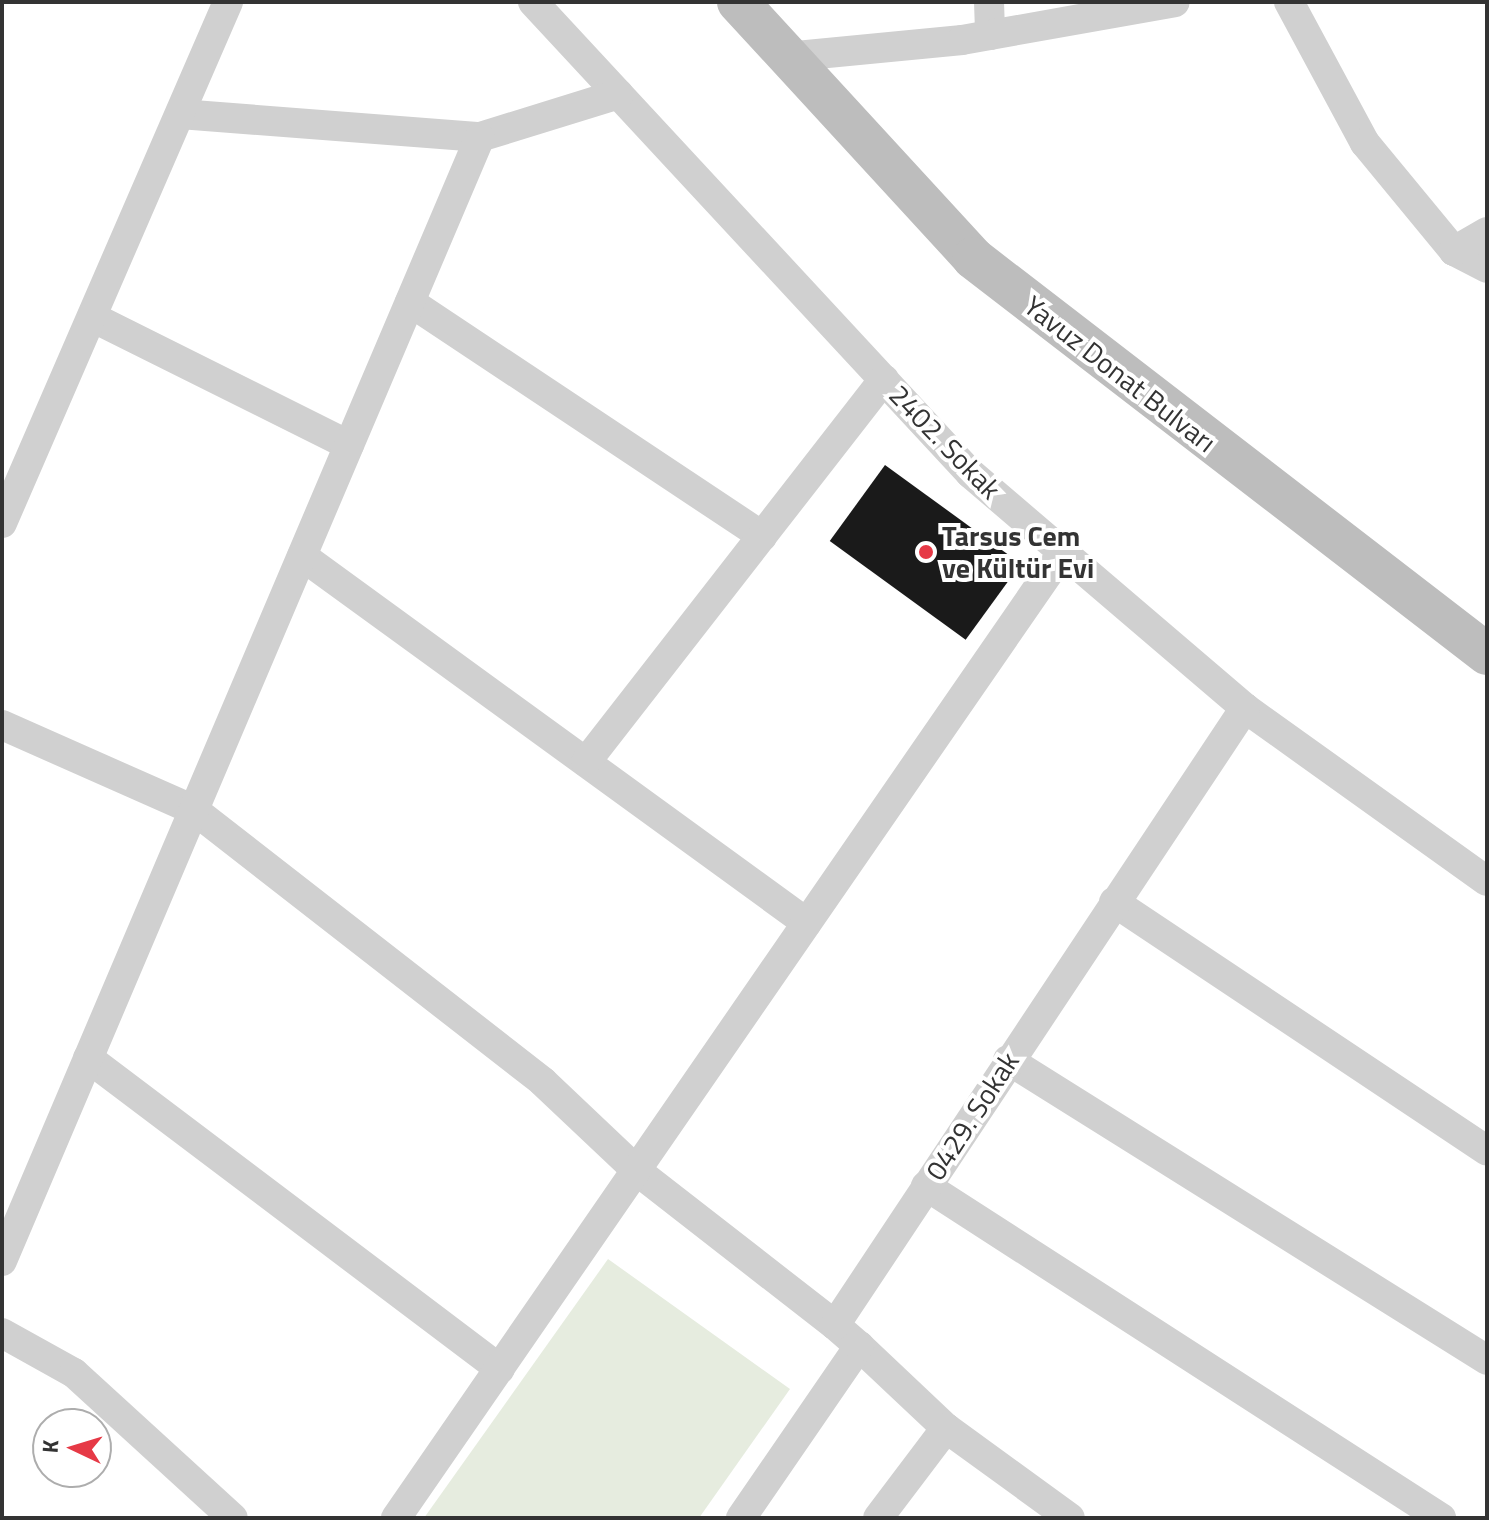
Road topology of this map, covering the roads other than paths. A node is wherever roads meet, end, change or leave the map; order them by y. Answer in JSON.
{"nodes":[{"id":1,"x":228,"y":2,"type":"edge"},
{"id":2,"x":533,"y":2,"type":"edge"},
{"id":3,"x":738,"y":2,"type":"edge"},
{"id":4,"x":775,"y":2,"type":"edge"},
{"id":5,"x":989,"y":2,"type":"edge"},
{"id":6,"x":1175,"y":2,"type":"edge"},
{"id":7,"x":1289,"y":2,"type":"edge"},
{"id":8,"x":990,"y":35,"type":"junction"},
{"id":9,"x":786,"y":57,"type":"junction"},
{"id":10,"x":619,"y":94,"type":"junction"},
{"id":11,"x":180,"y":114,"type":"junction"},
{"id":12,"x":480,"y":137,"type":"junction"},
{"id":13,"x":1487,"y":232,"type":"edge"},
{"id":14,"x":1454,"y":251,"type":"junction"},
{"id":15,"x":1487,"y":268,"type":"edge"},
{"id":16,"x":410,"y":302,"type":"junction"},
{"id":17,"x":92,"y":317,"type":"junction"},
{"id":18,"x":884,"y":379,"type":"junction"},
{"id":19,"x":349,"y":445,"type":"junction"},
{"id":20,"x":2,"y":523,"type":"edge"},
{"id":21,"x":762,"y":536,"type":"junction"},
{"id":22,"x":1063,"y":552,"type":"junction"},
{"id":23,"x":302,"y":556,"type":"junction"},
{"id":24,"x":1487,"y":654,"type":"edge"},
{"id":25,"x":1245,"y":708,"type":"junction"},
{"id":26,"x":2,"y":725,"type":"edge"},
{"id":27,"x":586,"y":762,"type":"junction"},
{"id":28,"x":194,"y":810,"type":"junction"},
{"id":29,"x":1487,"y":881,"type":"edge"},
{"id":30,"x":1114,"y":902,"type":"junction"},
{"id":31,"x":807,"y":923,"type":"junction"},
{"id":32,"x":88,"y":1058,"type":"junction"},
{"id":33,"x":1008,"y":1060,"type":"junction"},
{"id":34,"x":1487,"y":1151,"type":"edge"},
{"id":35,"x":637,"y":1171,"type":"junction"},
{"id":36,"x":926,"y":1186,"type":"junction"},
{"id":37,"x":2,"y":1261,"type":"edge"},
{"id":38,"x":835,"y":1325,"type":"junction"},
{"id":39,"x":2,"y":1333,"type":"edge"},
{"id":40,"x":859,"y":1346,"type":"junction"},
{"id":41,"x":1487,"y":1360,"type":"edge"},
{"id":42,"x":500,"y":1369,"type":"junction"},
{"id":43,"x":946,"y":1428,"type":"junction"},
{"id":44,"x":233,"y":1518,"type":"edge"},
{"id":45,"x":396,"y":1518,"type":"edge"},
{"id":46,"x":741,"y":1518,"type":"edge"},
{"id":47,"x":878,"y":1518,"type":"edge"},
{"id":48,"x":1070,"y":1518,"type":"edge"},
{"id":49,"x":1441,"y":1518,"type":"edge"}],
"edges":[{"from":1,"to":11,"type":"street"},
{"from":2,"to":10,"type":"street","name":"2402. Sokak"},
{"from":3,"to":9,"type":"street","name":"Yavuz Donat Bulvarı"},
{"from":4,"to":9,"type":"street"},
{"from":5,"to":8,"type":"street"},
{"from":6,"to":8,"type":"street"},
{"from":7,"to":14,"type":"street"},
{"from":8,"to":9,"type":"street"},
{"from":9,"to":24,"type":"street","name":"Yavuz Donat Bulvarı"},
{"from":10,"to":12,"type":"street"},
{"from":10,"to":18,"type":"street","name":"2402. Sokak"},
{"from":11,"to":12,"type":"street"},
{"from":11,"to":17,"type":"street"},
{"from":12,"to":16,"type":"street"},
{"from":13,"to":14,"type":"street"},
{"from":14,"to":15,"type":"street"},
{"from":16,"to":19,"type":"street"},
{"from":16,"to":21,"type":"street"},
{"from":17,"to":19,"type":"street"},
{"from":17,"to":20,"type":"street"},
{"from":18,"to":21,"type":"street"},
{"from":18,"to":22,"type":"street","name":"2402. Sokak"},
{"from":19,"to":23,"type":"street"},
{"from":21,"to":27,"type":"street"},
{"from":22,"to":25,"type":"street","name":"2402. Sokak"},
{"from":22,"to":31,"type":"street"},
{"from":23,"to":27,"type":"street"},
{"from":23,"to":28,"type":"street"},
{"from":25,"to":29,"type":"street","name":"2402. Sokak"},
{"from":25,"to":30,"type":"street","name":"0429. Sokak"},
{"from":26,"to":28,"type":"street"},
{"from":27,"to":31,"type":"street"},
{"from":28,"to":32,"type":"street"},
{"from":28,"to":35,"type":"street"},
{"from":30,"to":33,"type":"street","name":"0429. Sokak"},
{"from":30,"to":34,"type":"street"},
{"from":31,"to":35,"type":"street"},
{"from":32,"to":37,"type":"street"},
{"from":32,"to":42,"type":"street"},
{"from":33,"to":36,"type":"street","name":"0429. Sokak"},
{"from":33,"to":41,"type":"street"},
{"from":35,"to":38,"type":"street"},
{"from":35,"to":42,"type":"street"},
{"from":36,"to":38,"type":"street","name":"0429. Sokak"},
{"from":36,"to":49,"type":"street"},
{"from":38,"to":40,"type":"street"},
{"from":39,"to":44,"type":"street"},
{"from":40,"to":43,"type":"street"},
{"from":40,"to":46,"type":"street"},
{"from":42,"to":45,"type":"street"},
{"from":43,"to":47,"type":"street"},
{"from":43,"to":48,"type":"street"}]}
